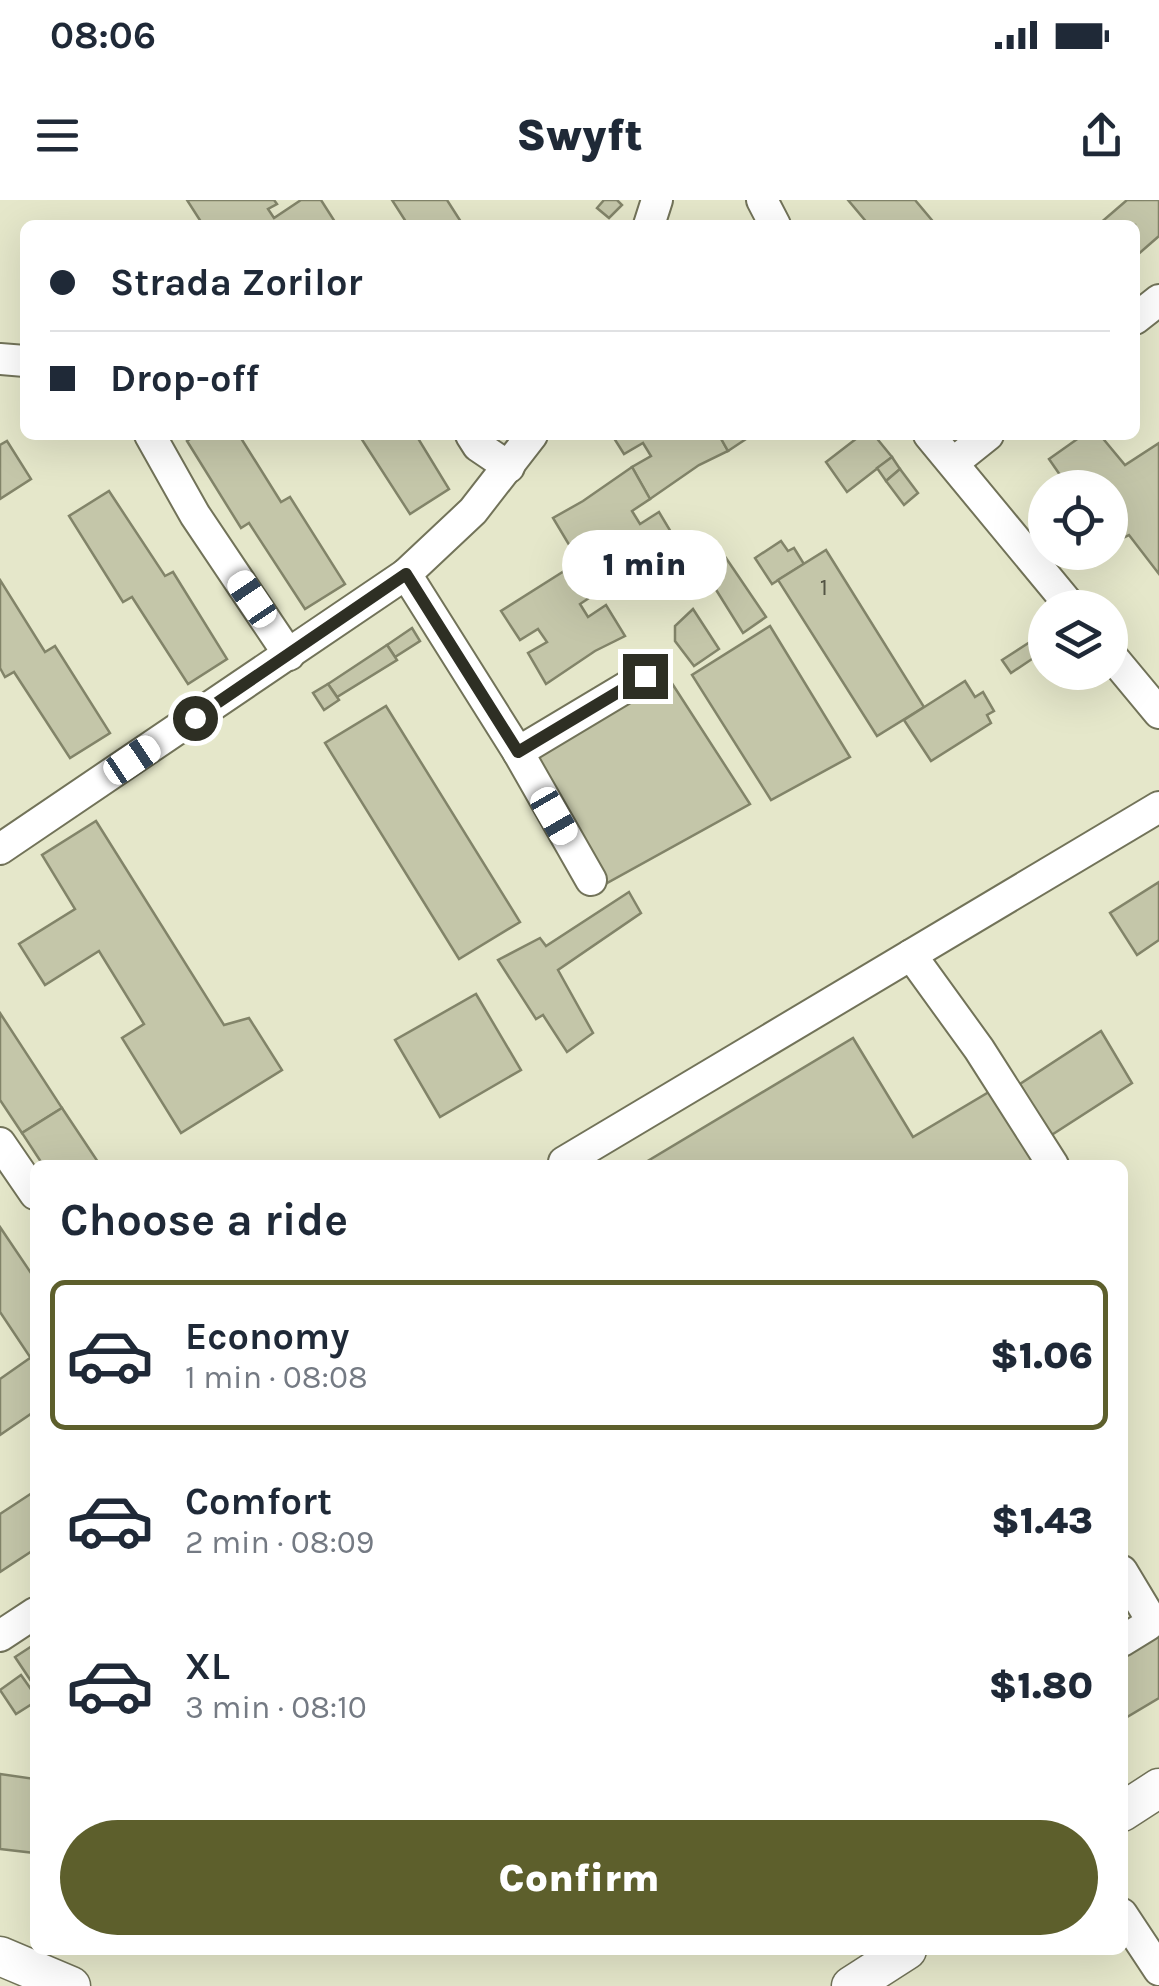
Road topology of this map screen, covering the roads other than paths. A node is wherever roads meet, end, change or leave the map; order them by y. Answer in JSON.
{"nodes":[{"id":1,"x":153,"y":440,"type":"edge"},
{"id":2,"x":474,"y":440,"type":"edge"},
{"id":3,"x":528,"y":440,"type":"edge"},
{"id":4,"x":933,"y":440,"type":"edge"},
{"id":5,"x":982,"y":440,"type":"edge"},
{"id":6,"x":953,"y":463,"type":"junction"},
{"id":7,"x":509,"y":467,"type":"junction"},
{"id":8,"x":406,"y":574,"type":"junction"},
{"id":9,"x":1057,"y":590,"type":"edge"},
{"id":10,"x":289,"y":655,"type":"junction"},
{"id":11,"x":645,"y":676,"type":"dead end"},
{"id":12,"x":1128,"y":676,"type":"edge"},
{"id":13,"x":1159,"y":713,"type":"edge"},
{"id":14,"x":518,"y":752,"type":"junction"},
{"id":15,"x":1159,"y":807,"type":"edge"},
{"id":16,"x":0,"y":849,"type":"edge"},
{"id":17,"x":591,"y":880,"type":"dead end"},
{"id":18,"x":910,"y":955,"type":"junction"},
{"id":19,"x":0,"y":1142,"type":"edge"},
{"id":20,"x":567,"y":1160,"type":"edge"},
{"id":21,"x":1050,"y":1160,"type":"edge"},
{"id":22,"x":30,"y":1187,"type":"edge"},
{"id":23,"x":1128,"y":1582,"type":"edge"},
{"id":24,"x":30,"y":1617,"type":"edge"},
{"id":25,"x":0,"y":1636,"type":"edge"},
{"id":26,"x":1128,"y":1637,"type":"edge"},
{"id":27,"x":1159,"y":1788,"type":"edge"},
{"id":28,"x":1128,"y":1808,"type":"edge"},
{"id":29,"x":1128,"y":1923,"type":"edge"},
{"id":30,"x":899,"y":1955,"type":"edge"},
{"id":31,"x":0,"y":1956,"type":"edge"},
{"id":32,"x":1159,"y":1970,"type":"edge"},
{"id":33,"x":70,"y":1986,"type":"edge"},
{"id":34,"x":850,"y":1986,"type":"edge"}],
"edges":[{"from":1,"to":10,"type":"street"},
{"from":2,"to":7,"type":"street"},
{"from":3,"to":7,"type":"street"},
{"from":4,"to":6,"type":"street"},
{"from":5,"to":6,"type":"street"},
{"from":6,"to":9,"type":"street"},
{"from":7,"to":8,"type":"street"},
{"from":8,"to":10,"type":"street"},
{"from":8,"to":14,"type":"street"},
{"from":10,"to":16,"type":"street"},
{"from":11,"to":14,"type":"street"},
{"from":12,"to":13,"type":"street"},
{"from":14,"to":17,"type":"street"},
{"from":15,"to":18,"type":"street"},
{"from":18,"to":20,"type":"street"},
{"from":18,"to":21,"type":"street"},
{"from":19,"to":22,"type":"street"},
{"from":23,"to":26,"type":"street"},
{"from":24,"to":25,"type":"street"},
{"from":27,"to":28,"type":"main road"},
{"from":29,"to":32,"type":"street"},
{"from":30,"to":34,"type":"main road"},
{"from":31,"to":33,"type":"main road"}]}
